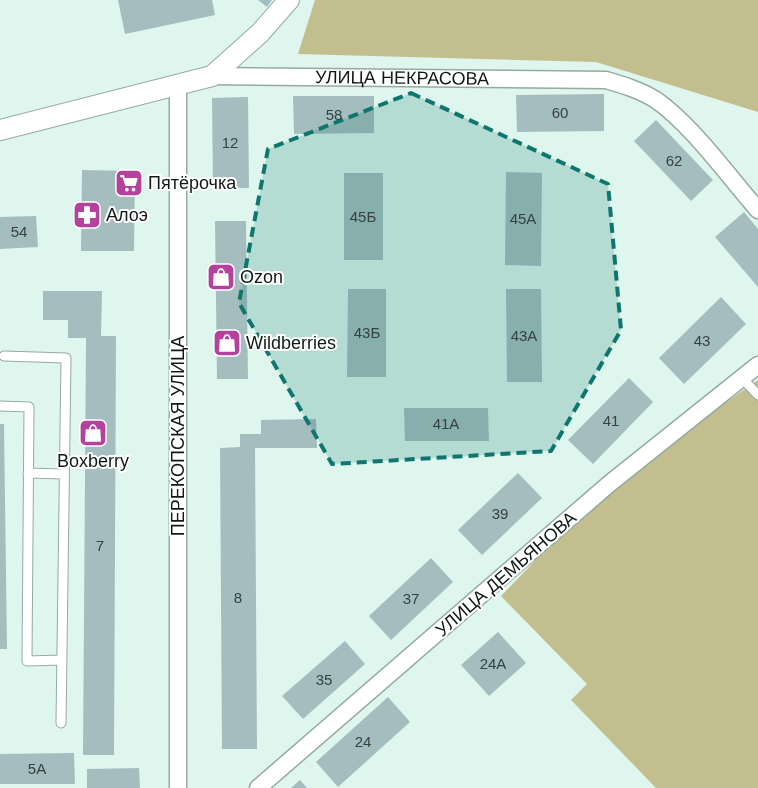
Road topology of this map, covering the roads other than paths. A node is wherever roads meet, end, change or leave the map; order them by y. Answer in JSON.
{"nodes":[{"id":1,"x":289,"y":0,"type":"edge"},
{"id":2,"x":212,"y":76,"type":"junction"},
{"id":3,"x":178,"y":84,"type":"junction"},
{"id":4,"x":0,"y":130,"type":"edge"},
{"id":5,"x":758,"y":210,"type":"edge"},
{"id":6,"x":4,"y":356,"type":"dead end"},
{"id":7,"x":758,"y":365,"type":"edge"},
{"id":8,"x":742,"y":378,"type":"junction"},
{"id":9,"x":758,"y":395,"type":"edge"},
{"id":10,"x":0,"y":406,"type":"edge"},
{"id":11,"x":28,"y":473,"type":"junction"},
{"id":12,"x":64,"y":474,"type":"junction"},
{"id":13,"x":62,"y":660,"type":"junction"},
{"id":14,"x":61,"y":723,"type":"dead end"},
{"id":15,"x":178,"y":788,"type":"edge"},
{"id":16,"x":258,"y":788,"type":"edge"}],
"edges":[{"from":1,"to":2,"type":"street"},
{"from":2,"to":3,"type":"street","name":"УЛИЦА НЕКРАСОВА"},
{"from":2,"to":5,"type":"street","name":"УЛИЦА НЕКРАСОВА"},
{"from":3,"to":4,"type":"street","name":"УЛИЦА НЕКРАСОВА"},
{"from":3,"to":15,"type":"street","name":"ПЕРЕКОПСКАЯ УЛИЦА"},
{"from":6,"to":12,"type":"lane"},
{"from":7,"to":8,"type":"street","name":"УЛИЦА ДЕМЬЯНОВА"},
{"from":8,"to":9,"type":"lane"},
{"from":8,"to":16,"type":"street","name":"УЛИЦА ДЕМЬЯНОВА"},
{"from":10,"to":11,"type":"lane"},
{"from":11,"to":12,"type":"lane"},
{"from":11,"to":13,"type":"lane"},
{"from":12,"to":13,"type":"lane"},
{"from":13,"to":14,"type":"lane"}]}
